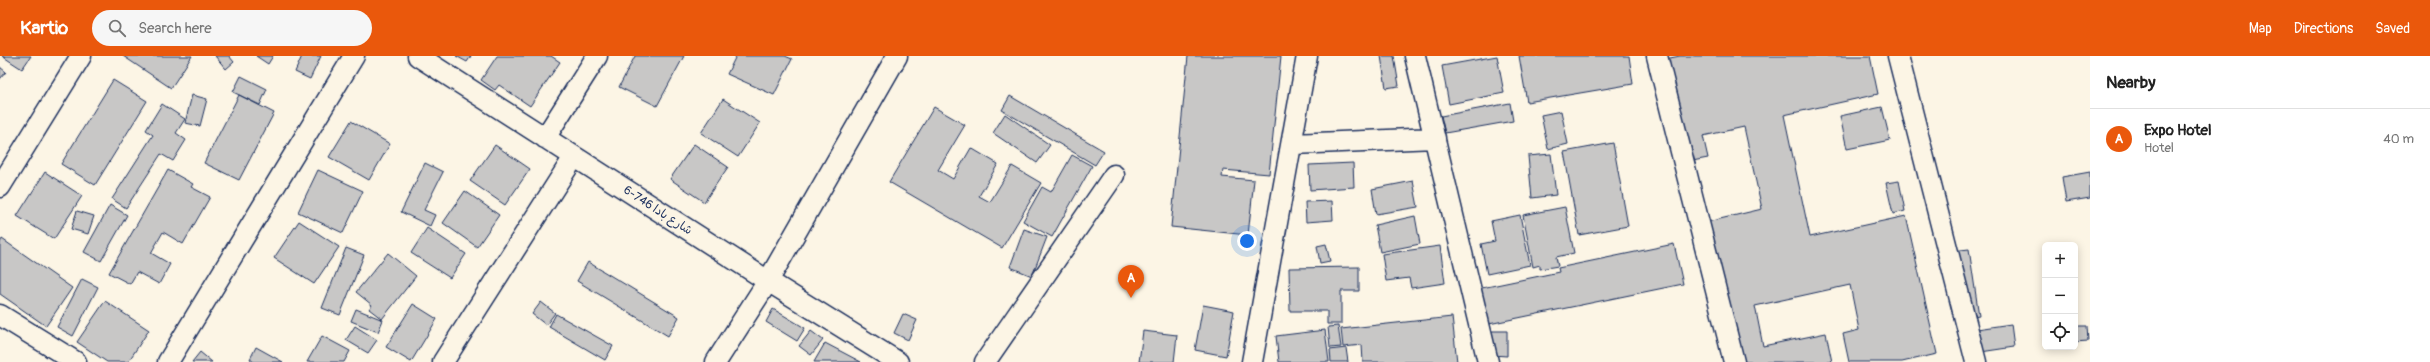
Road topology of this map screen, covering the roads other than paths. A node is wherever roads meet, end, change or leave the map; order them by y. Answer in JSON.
{"nodes":[{"id":1,"x":81,"y":56,"type":"edge"},
{"id":2,"x":354,"y":56,"type":"edge"},
{"id":3,"x":418,"y":56,"type":"edge"},
{"id":4,"x":597,"y":56,"type":"edge"},
{"id":5,"x":897,"y":56,"type":"edge"},
{"id":6,"x":1307,"y":56,"type":"edge"},
{"id":7,"x":1415,"y":56,"type":"edge"},
{"id":8,"x":1657,"y":56,"type":"edge"},
{"id":9,"x":1898,"y":56,"type":"edge"},
{"id":10,"x":545,"y":138,"type":"junction"},
{"id":11,"x":1435,"y":138,"type":"junction"},
{"id":12,"x":1293,"y":144,"type":"junction"},
{"id":13,"x":574,"y":157,"type":"junction"},
{"id":14,"x":1114,"y":175,"type":"dead end"},
{"id":15,"x":0,"y":187,"type":"edge"},
{"id":16,"x":768,"y":281,"type":"junction"},
{"id":17,"x":0,"y":315,"type":"edge"},
{"id":18,"x":76,"y":362,"type":"edge"},
{"id":19,"x":168,"y":362,"type":"edge"},
{"id":20,"x":443,"y":362,"type":"edge"},
{"id":21,"x":716,"y":362,"type":"edge"},
{"id":22,"x":898,"y":362,"type":"edge"},
{"id":23,"x":985,"y":362,"type":"edge"},
{"id":24,"x":1252,"y":362,"type":"edge"},
{"id":25,"x":1488,"y":362,"type":"edge"},
{"id":26,"x":1734,"y":362,"type":"edge"},
{"id":27,"x":1976,"y":362,"type":"edge"}],
"edges":[{"from":1,"to":15,"type":"street"},
{"from":2,"to":19,"type":"street"},
{"from":3,"to":10,"type":"street","name":"شارع بادا 746-6"},
{"from":4,"to":10,"type":"street"},
{"from":5,"to":16,"type":"street"},
{"from":6,"to":12,"type":"street"},
{"from":7,"to":11,"type":"street"},
{"from":8,"to":26,"type":"street"},
{"from":9,"to":27,"type":"street"},
{"from":10,"to":13,"type":"street","name":"شارع بادا 746-6"},
{"from":11,"to":12,"type":"street"},
{"from":11,"to":25,"type":"street"},
{"from":12,"to":24,"type":"street"},
{"from":13,"to":16,"type":"street","name":"شارع بادا 746-6"},
{"from":13,"to":20,"type":"street"},
{"from":14,"to":23,"type":"street"},
{"from":16,"to":21,"type":"street"},
{"from":16,"to":22,"type":"street","name":"شارع بادا 746-6"},
{"from":17,"to":18,"type":"street"}]}
